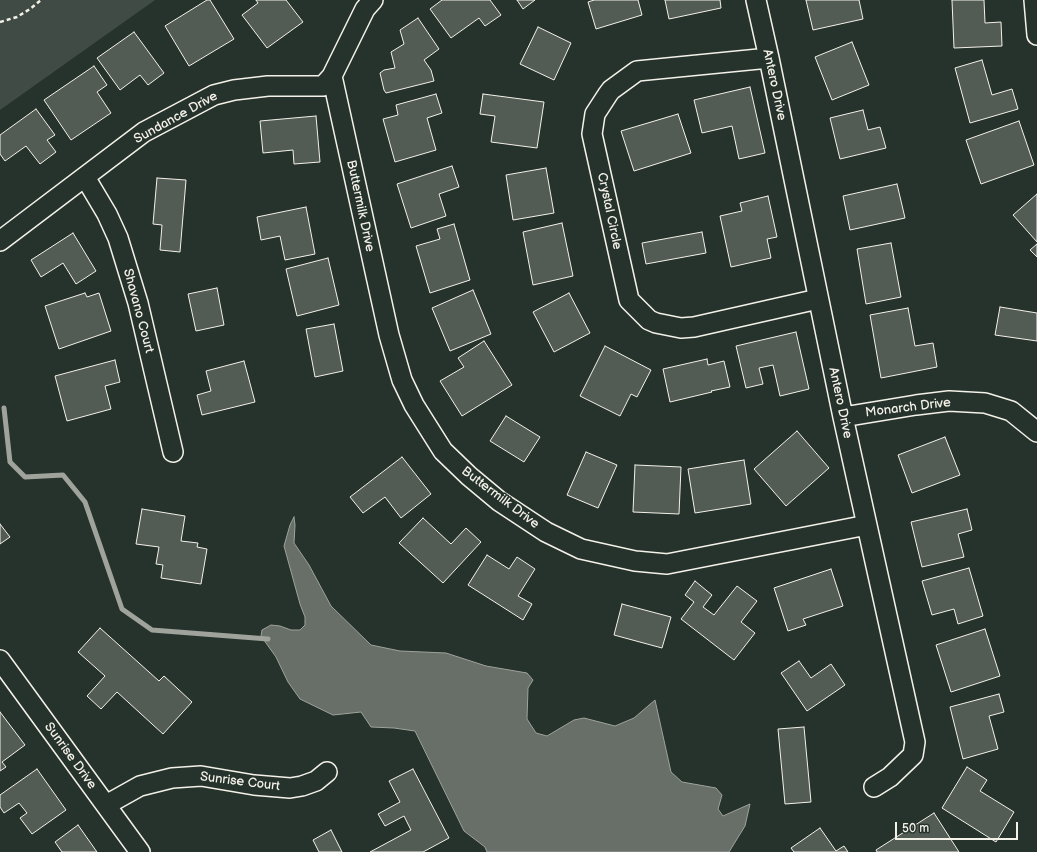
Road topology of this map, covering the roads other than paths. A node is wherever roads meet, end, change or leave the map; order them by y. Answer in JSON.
{"nodes":[{"id":1,"x":373,"y":0,"type":"edge"},
{"id":2,"x":756,"y":0,"type":"edge"},
{"id":3,"x":1034,"y":0,"type":"edge"},
{"id":4,"x":1037,"y":35,"type":"edge"},
{"id":5,"x":769,"y":58,"type":"junction"},
{"id":6,"x":332,"y":76,"type":"junction"},
{"id":7,"x":85,"y":177,"type":"junction"},
{"id":8,"x":0,"y":240,"type":"edge"},
{"id":9,"x":818,"y":299,"type":"junction"},
{"id":10,"x":843,"y":417,"type":"junction"},
{"id":11,"x":1037,"y":432,"type":"edge"},
{"id":12,"x":173,"y":452,"type":"dead end"},
{"id":13,"x":867,"y":525,"type":"junction"},
{"id":14,"x":0,"y":660,"type":"edge"},
{"id":15,"x":327,"y":772,"type":"dead end"},
{"id":16,"x":874,"y":787,"type":"dead end"},
{"id":17,"x":106,"y":805,"type":"junction"},
{"id":18,"x":140,"y":852,"type":"edge"}],
"edges":[{"from":1,"to":6,"type":"street"},
{"from":2,"to":5,"type":"street","name":"Antero Drive"},
{"from":3,"to":4,"type":"street"},
{"from":5,"to":9,"type":"street","name":"Antero Drive"},
{"from":5,"to":9,"type":"street","name":"Crystal Circle"},
{"from":6,"to":7,"type":"street","name":"Sundance Drive"},
{"from":6,"to":13,"type":"street","name":"Buttermilk Drive"},
{"from":7,"to":8,"type":"street","name":"Sundance Drive"},
{"from":7,"to":12,"type":"street","name":"Shavano Court"},
{"from":9,"to":10,"type":"street","name":"Antero Drive"},
{"from":10,"to":11,"type":"street","name":"Monarch Drive"},
{"from":10,"to":13,"type":"street","name":"Antero Drive"},
{"from":13,"to":16,"type":"street","name":"Antero Drive"},
{"from":14,"to":17,"type":"street","name":"Sunrise Drive"},
{"from":15,"to":17,"type":"street","name":"Sunrise Court"},
{"from":17,"to":18,"type":"street","name":"Sunrise Drive"}]}
